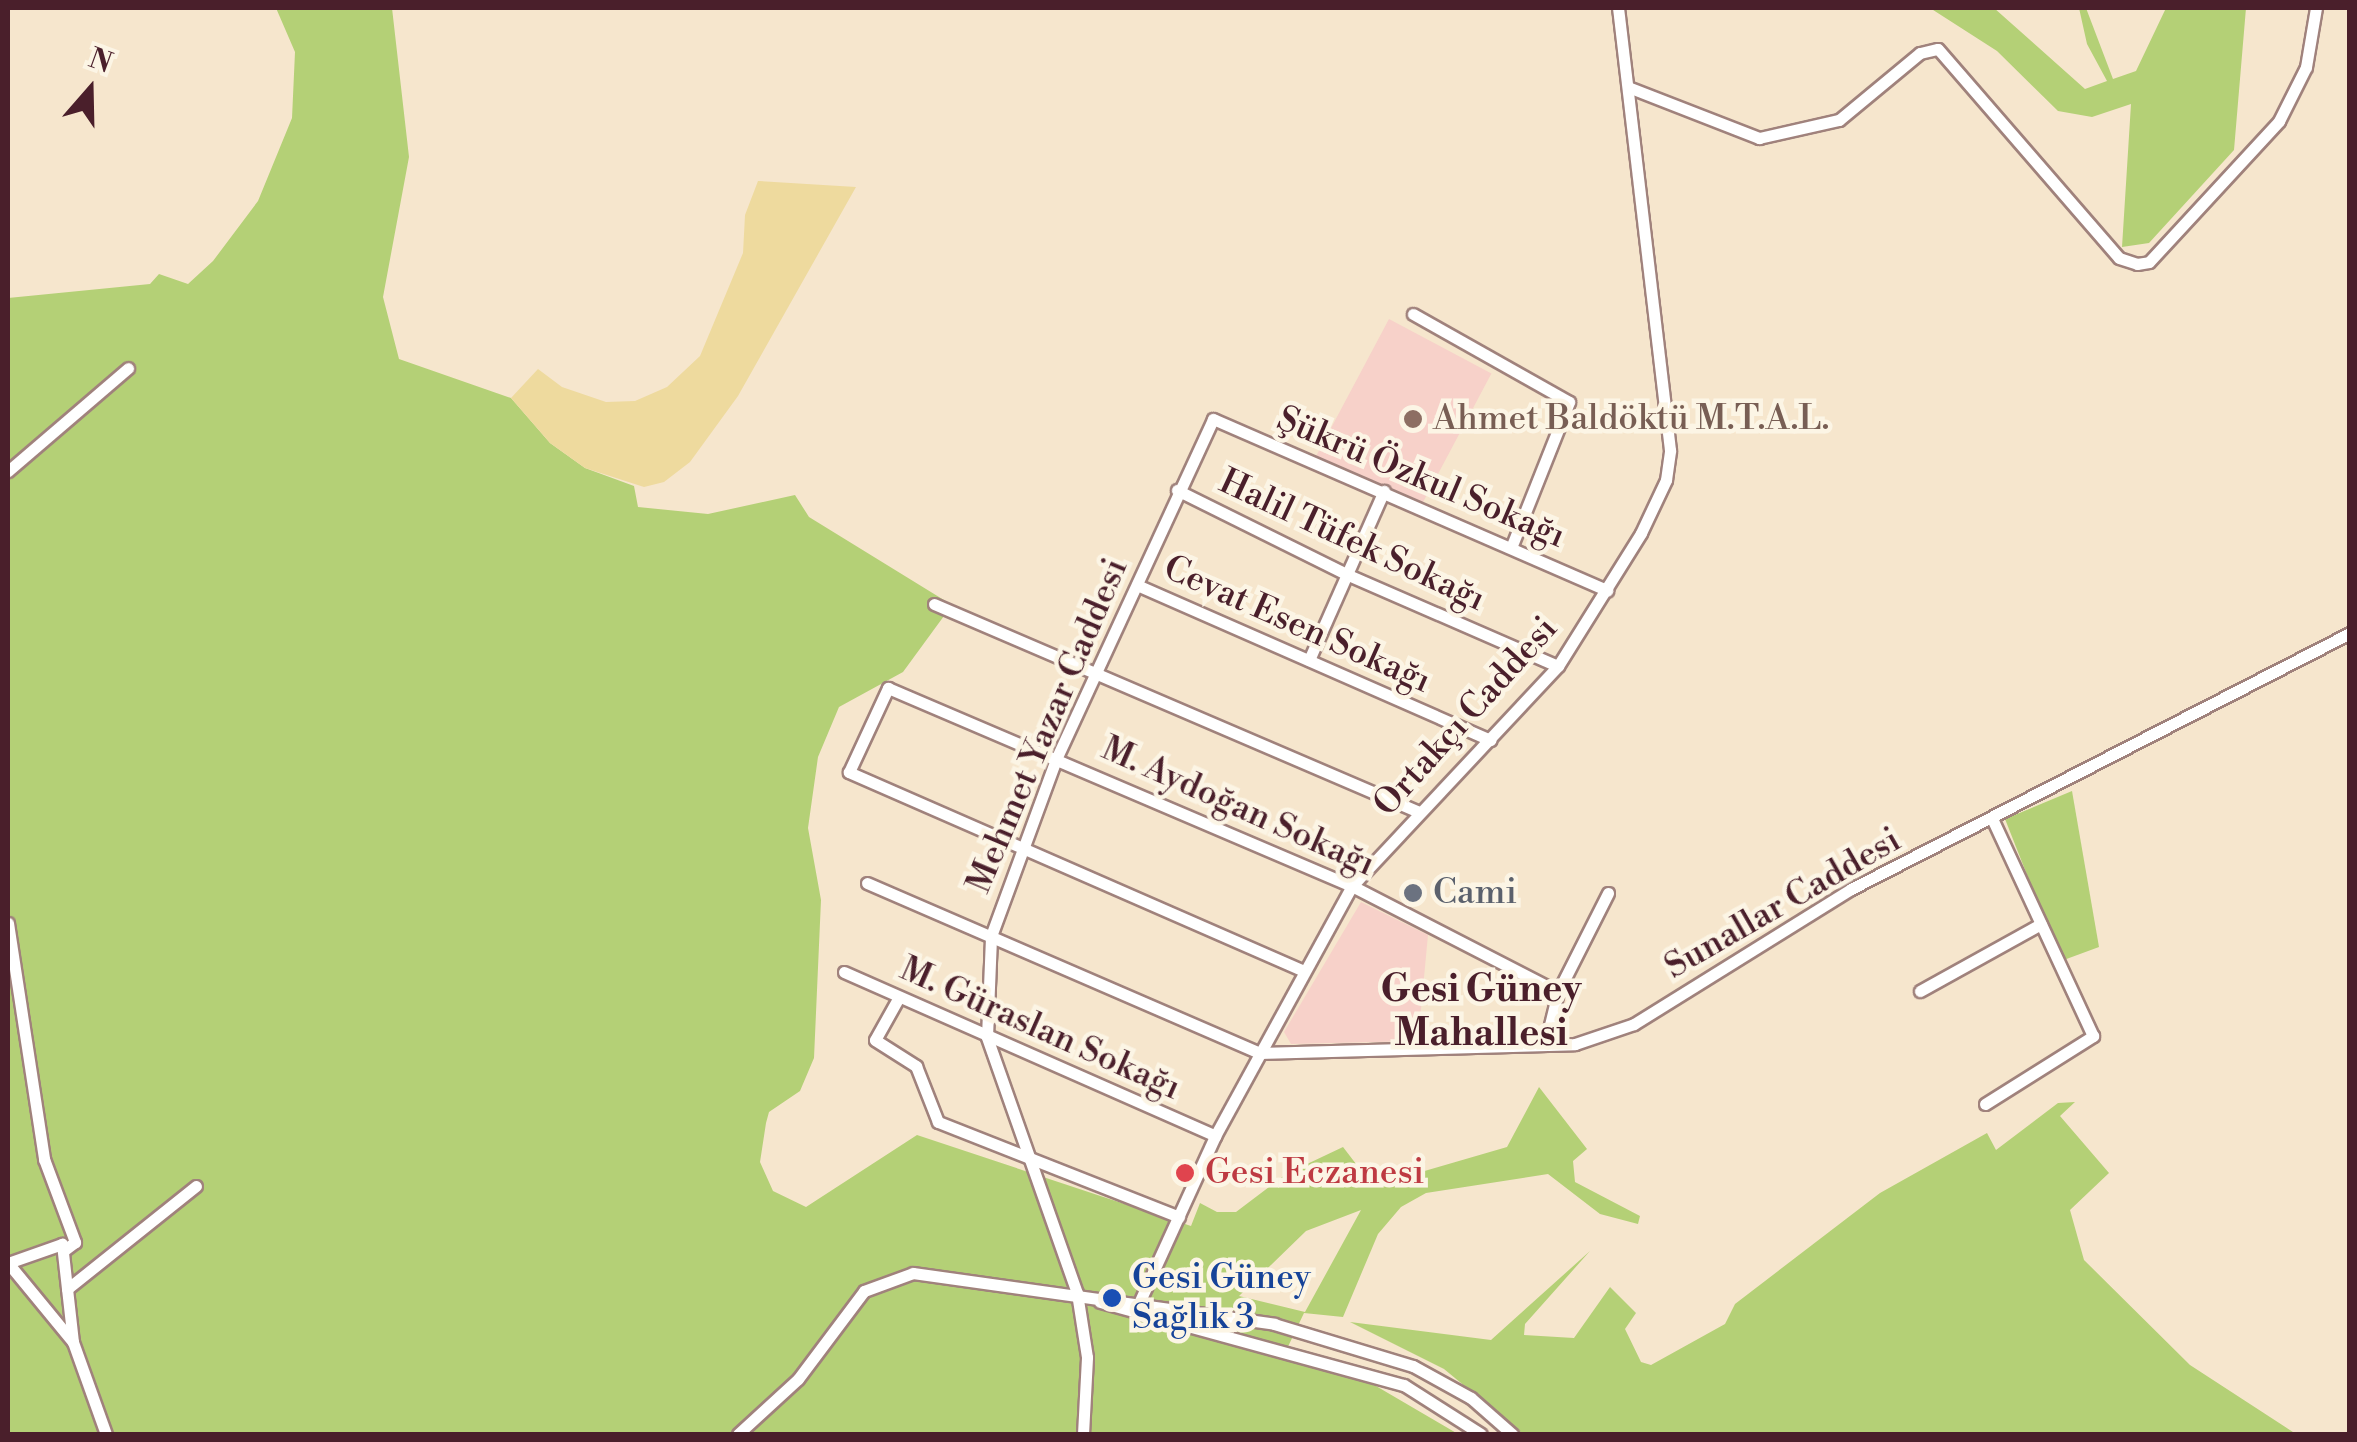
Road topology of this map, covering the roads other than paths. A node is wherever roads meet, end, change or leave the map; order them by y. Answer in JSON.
{"nodes":[{"id":1,"x":1618,"y":8,"type":"edge"},
{"id":2,"x":2316,"y":8,"type":"edge"},
{"id":3,"x":1628,"y":87,"type":"junction"},
{"id":4,"x":1413,"y":314,"type":"dead end"},
{"id":5,"x":128,"y":368,"type":"dead end"},
{"id":6,"x":1213,"y":418,"type":"joint"},
{"id":7,"x":8,"y":471,"type":"edge"},
{"id":8,"x":1177,"y":490,"type":"junction"},
{"id":9,"x":1384,"y":491,"type":"junction"},
{"id":10,"x":1512,"y":546,"type":"junction"},
{"id":11,"x":1346,"y":574,"type":"junction"},
{"id":12,"x":1136,"y":585,"type":"junction"},
{"id":13,"x":1608,"y":590,"type":"junction"},
{"id":14,"x":934,"y":604,"type":"dead end"},
{"id":15,"x":2350,"y":633,"type":"edge"},
{"id":16,"x":1309,"y":660,"type":"junction"},
{"id":17,"x":1558,"y":666,"type":"junction"},
{"id":18,"x":1095,"y":676,"type":"junction"},
{"id":19,"x":1490,"y":740,"type":"junction"},
{"id":20,"x":1057,"y":757,"type":"junction"},
{"id":21,"x":1419,"y":812,"type":"junction"},
{"id":22,"x":1992,"y":821,"type":"junction"},
{"id":23,"x":1020,"y":846,"type":"junction"},
{"id":24,"x":867,"y":883,"type":"dead end"},
{"id":25,"x":1352,"y":886,"type":"junction"},
{"id":26,"x":1608,"y":893,"type":"dead end"},
{"id":27,"x":8,"y":923,"type":"edge"},
{"id":28,"x":2041,"y":924,"type":"junction"},
{"id":29,"x":991,"y":936,"type":"junction"},
{"id":30,"x":1304,"y":971,"type":"junction"},
{"id":31,"x":844,"y":972,"type":"dead end"},
{"id":32,"x":1920,"y":991,"type":"dead end"},
{"id":33,"x":1558,"y":992,"type":"junction"},
{"id":34,"x":899,"y":997,"type":"junction"},
{"id":35,"x":987,"y":1037,"type":"junction"},
{"id":36,"x":1545,"y":1045,"type":"junction"},
{"id":37,"x":1260,"y":1053,"type":"junction"},
{"id":38,"x":1985,"y":1104,"type":"dead end"},
{"id":39,"x":1215,"y":1136,"type":"junction"},
{"id":40,"x":1034,"y":1160,"type":"junction"},
{"id":41,"x":196,"y":1186,"type":"dead end"},
{"id":42,"x":1179,"y":1217,"type":"junction"},
{"id":43,"x":63,"y":1251,"type":"junction"},
{"id":44,"x":67,"y":1289,"type":"junction"},
{"id":45,"x":1077,"y":1293,"type":"junction"},
{"id":46,"x":1139,"y":1303,"type":"junction"},
{"id":47,"x":74,"y":1342,"type":"junction"},
{"id":48,"x":106,"y":1434,"type":"edge"},
{"id":49,"x":738,"y":1434,"type":"edge"},
{"id":50,"x":1083,"y":1434,"type":"edge"},
{"id":51,"x":1481,"y":1434,"type":"edge"},
{"id":52,"x":1512,"y":1434,"type":"edge"}],
"edges":[{"from":1,"to":3,"type":"street","name":"Ortakçı Caddesi"},
{"from":2,"to":3,"type":"street"},
{"from":3,"to":13,"type":"street","name":"Ortakçı Caddesi"},
{"from":4,"to":10,"type":"street"},
{"from":5,"to":7,"type":"street"},
{"from":6,"to":8,"type":"street","name":"Mehmet Yazar Caddesi"},
{"from":6,"to":9,"type":"street","name":"Şükrü Özkul Sokağı"},
{"from":8,"to":11,"type":"street","name":"Halil Tüfek Sokağı"},
{"from":8,"to":12,"type":"street","name":"Mehmet Yazar Caddesi"},
{"from":9,"to":10,"type":"street","name":"Şükrü Özkul Sokağı"},
{"from":9,"to":11,"type":"street"},
{"from":10,"to":13,"type":"street","name":"Şükrü Özkul Sokağı"},
{"from":11,"to":16,"type":"street"},
{"from":11,"to":17,"type":"street","name":"Halil Tüfek Sokağı"},
{"from":12,"to":16,"type":"street","name":"Cevat Esen Sokağı"},
{"from":12,"to":18,"type":"street","name":"Mehmet Yazar Caddesi"},
{"from":13,"to":17,"type":"street","name":"Ortakçı Caddesi"},
{"from":14,"to":18,"type":"street"},
{"from":15,"to":22,"type":"street","name":"Sunallar Caddesi"},
{"from":16,"to":19,"type":"street","name":"Cevat Esen Sokağı"},
{"from":17,"to":19,"type":"street","name":"Ortakçı Caddesi"},
{"from":18,"to":20,"type":"street","name":"Mehmet Yazar Caddesi"},
{"from":18,"to":21,"type":"street"},
{"from":19,"to":21,"type":"street","name":"Ortakçı Caddesi"},
{"from":20,"to":23,"type":"street","name":"Mehmet Yazar Caddesi"},
{"from":20,"to":23,"type":"street","name":"M. Aydoğan Sokağı"},
{"from":20,"to":25,"type":"street","name":"M. Aydoğan Sokağı"},
{"from":21,"to":25,"type":"street","name":"Ortakçı Caddesi"},
{"from":22,"to":28,"type":"street"},
{"from":22,"to":36,"type":"street","name":"Sunallar Caddesi"},
{"from":23,"to":29,"type":"street","name":"Mehmet Yazar Caddesi"},
{"from":23,"to":30,"type":"street"},
{"from":24,"to":29,"type":"street"},
{"from":25,"to":30,"type":"street","name":"Ortakçı Caddesi"},
{"from":25,"to":33,"type":"street","name":"M. Aydoğan Sokağı"},
{"from":26,"to":33,"type":"street"},
{"from":27,"to":43,"type":"street"},
{"from":28,"to":32,"type":"street"},
{"from":28,"to":38,"type":"street"},
{"from":29,"to":35,"type":"street","name":"Mehmet Yazar Caddesi"},
{"from":29,"to":37,"type":"street"},
{"from":30,"to":37,"type":"street","name":"Ortakçı Caddesi"},
{"from":31,"to":34,"type":"street","name":"M. Güraslan Sokağı"},
{"from":33,"to":36,"type":"street"},
{"from":34,"to":35,"type":"street","name":"M. Güraslan Sokağı"},
{"from":34,"to":40,"type":"street"},
{"from":35,"to":39,"type":"street","name":"M. Güraslan Sokağı"},
{"from":35,"to":40,"type":"street","name":"Mehmet Yazar Caddesi"},
{"from":36,"to":37,"type":"street","name":"Sunallar Caddesi"},
{"from":37,"to":39,"type":"street","name":"Ortakçı Caddesi"},
{"from":39,"to":42,"type":"street","name":"Ortakçı Caddesi"},
{"from":40,"to":42,"type":"street"},
{"from":40,"to":45,"type":"street","name":"Mehmet Yazar Caddesi"},
{"from":41,"to":44,"type":"street"},
{"from":42,"to":46,"type":"street","name":"Ortakçı Caddesi"},
{"from":43,"to":44,"type":"street"},
{"from":43,"to":47,"type":"street"},
{"from":44,"to":47,"type":"street"},
{"from":45,"to":46,"type":"street"},
{"from":45,"to":49,"type":"street"},
{"from":45,"to":50,"type":"street","name":"Mehmet Yazar Caddesi"},
{"from":45,"to":51,"type":"street"},
{"from":46,"to":52,"type":"street"},
{"from":47,"to":48,"type":"street"}]}
